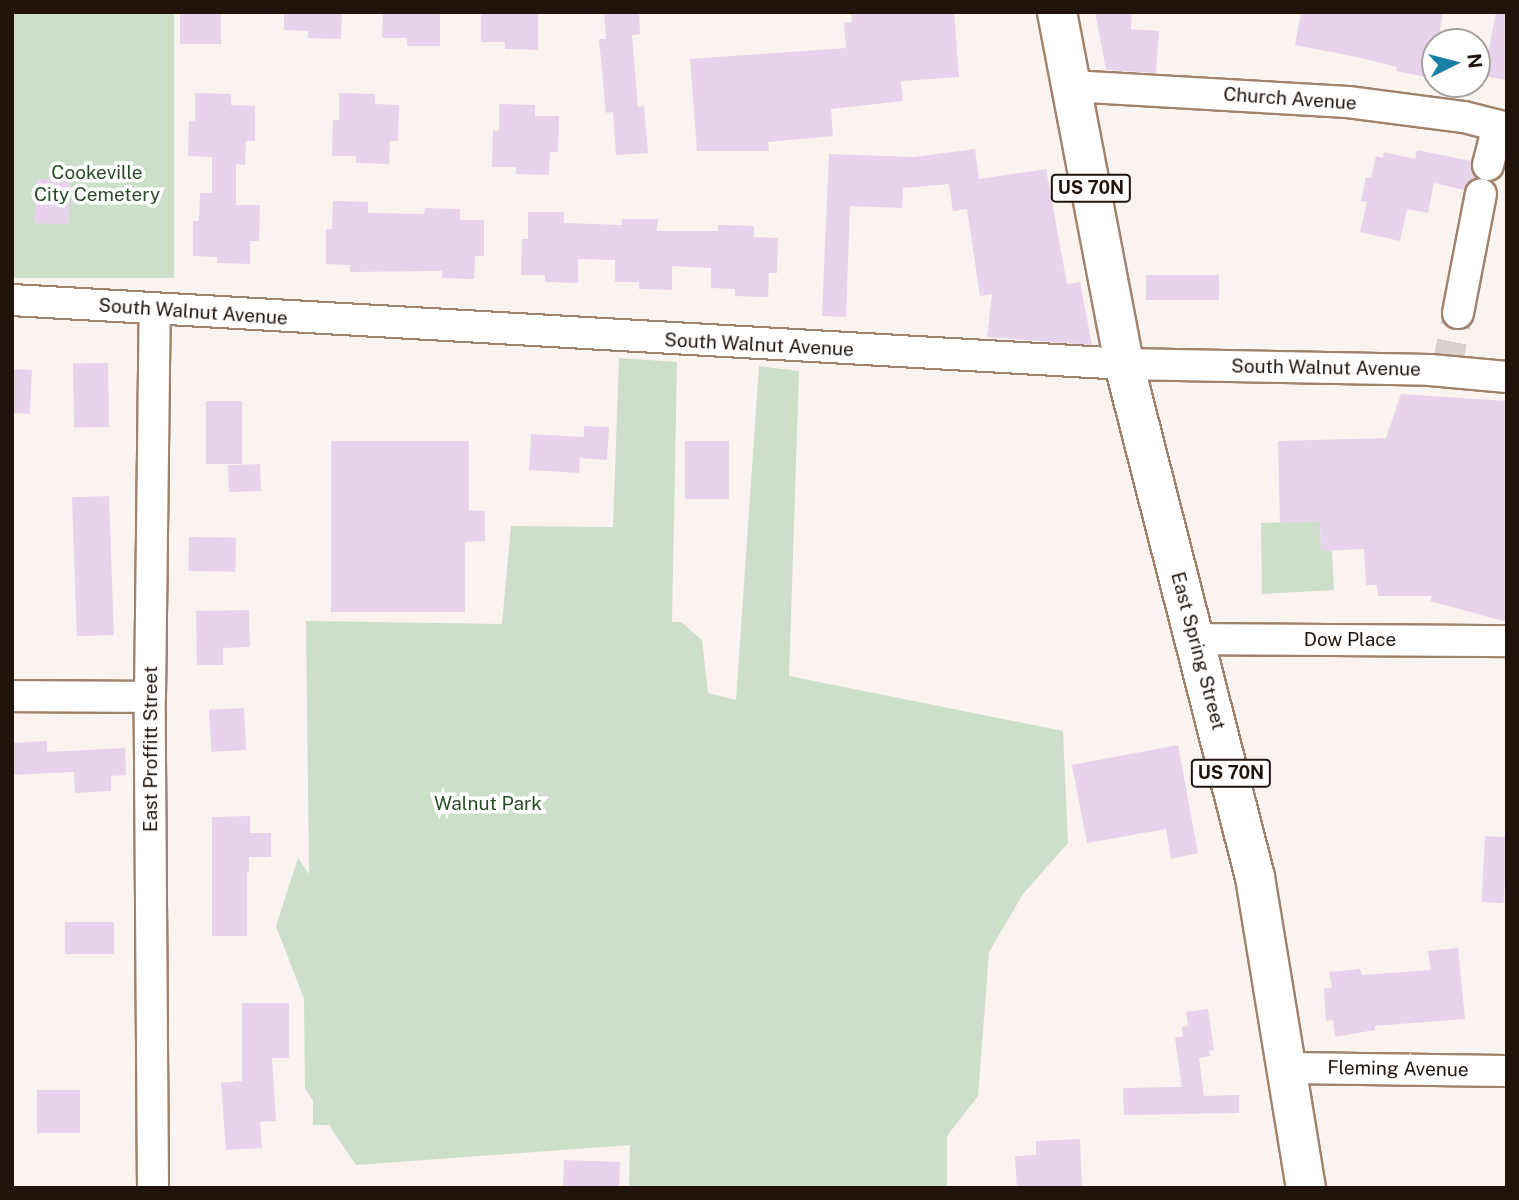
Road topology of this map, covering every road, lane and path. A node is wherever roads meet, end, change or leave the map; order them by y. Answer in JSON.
{"nodes":[{"id":1,"x":1057,"y":12,"type":"edge"},
{"id":2,"x":1071,"y":86,"type":"junction"},
{"id":3,"x":1503,"y":127,"type":"edge"},
{"id":4,"x":1488,"y":165,"type":"dead end"},
{"id":5,"x":1480,"y":194,"type":"dead end"},
{"id":6,"x":12,"y":300,"type":"edge"},
{"id":7,"x":155,"y":310,"type":"junction"},
{"id":8,"x":1458,"y":313,"type":"tunnel mouth"},
{"id":9,"x":1124,"y":365,"type":"junction"},
{"id":10,"x":1507,"y":377,"type":"edge"},
{"id":11,"x":1193,"y":639,"type":"junction"},
{"id":12,"x":1507,"y":641,"type":"edge"},
{"id":13,"x":12,"y":696,"type":"edge"},
{"id":14,"x":150,"y":698,"type":"junction"},
{"id":15,"x":1289,"y":1068,"type":"junction"},
{"id":16,"x":1507,"y":1071,"type":"edge"},
{"id":17,"x":153,"y":1188,"type":"edge"},
{"id":18,"x":1306,"y":1188,"type":"edge"}],
"edges":[{"from":1,"to":2,"type":"main road","number":"US 70N"},
{"from":2,"to":3,"type":"street","name":"Church Avenue"},
{"from":2,"to":9,"type":"main road","number":"US 70N"},
{"from":3,"to":4,"type":"street"},
{"from":5,"to":8,"type":"street"},
{"from":6,"to":7,"type":"street","name":"South Walnut Avenue"},
{"from":7,"to":9,"type":"street","name":"South Walnut Avenue"},
{"from":7,"to":14,"type":"street","name":"East Proffitt Street"},
{"from":9,"to":10,"type":"street","name":"South Walnut Avenue"},
{"from":9,"to":11,"type":"main road","name":"East Spring Street","number":"US 70N"},
{"from":11,"to":12,"type":"street","name":"Dow Place"},
{"from":11,"to":15,"type":"main road","name":"East Spring Street","number":"US 70N"},
{"from":13,"to":14,"type":"street"},
{"from":14,"to":17,"type":"street","name":"East Proffitt Street"},
{"from":15,"to":16,"type":"street","name":"Fleming Avenue"},
{"from":15,"to":18,"type":"main road","name":"East Spring Street","number":"US 70N"}]}
